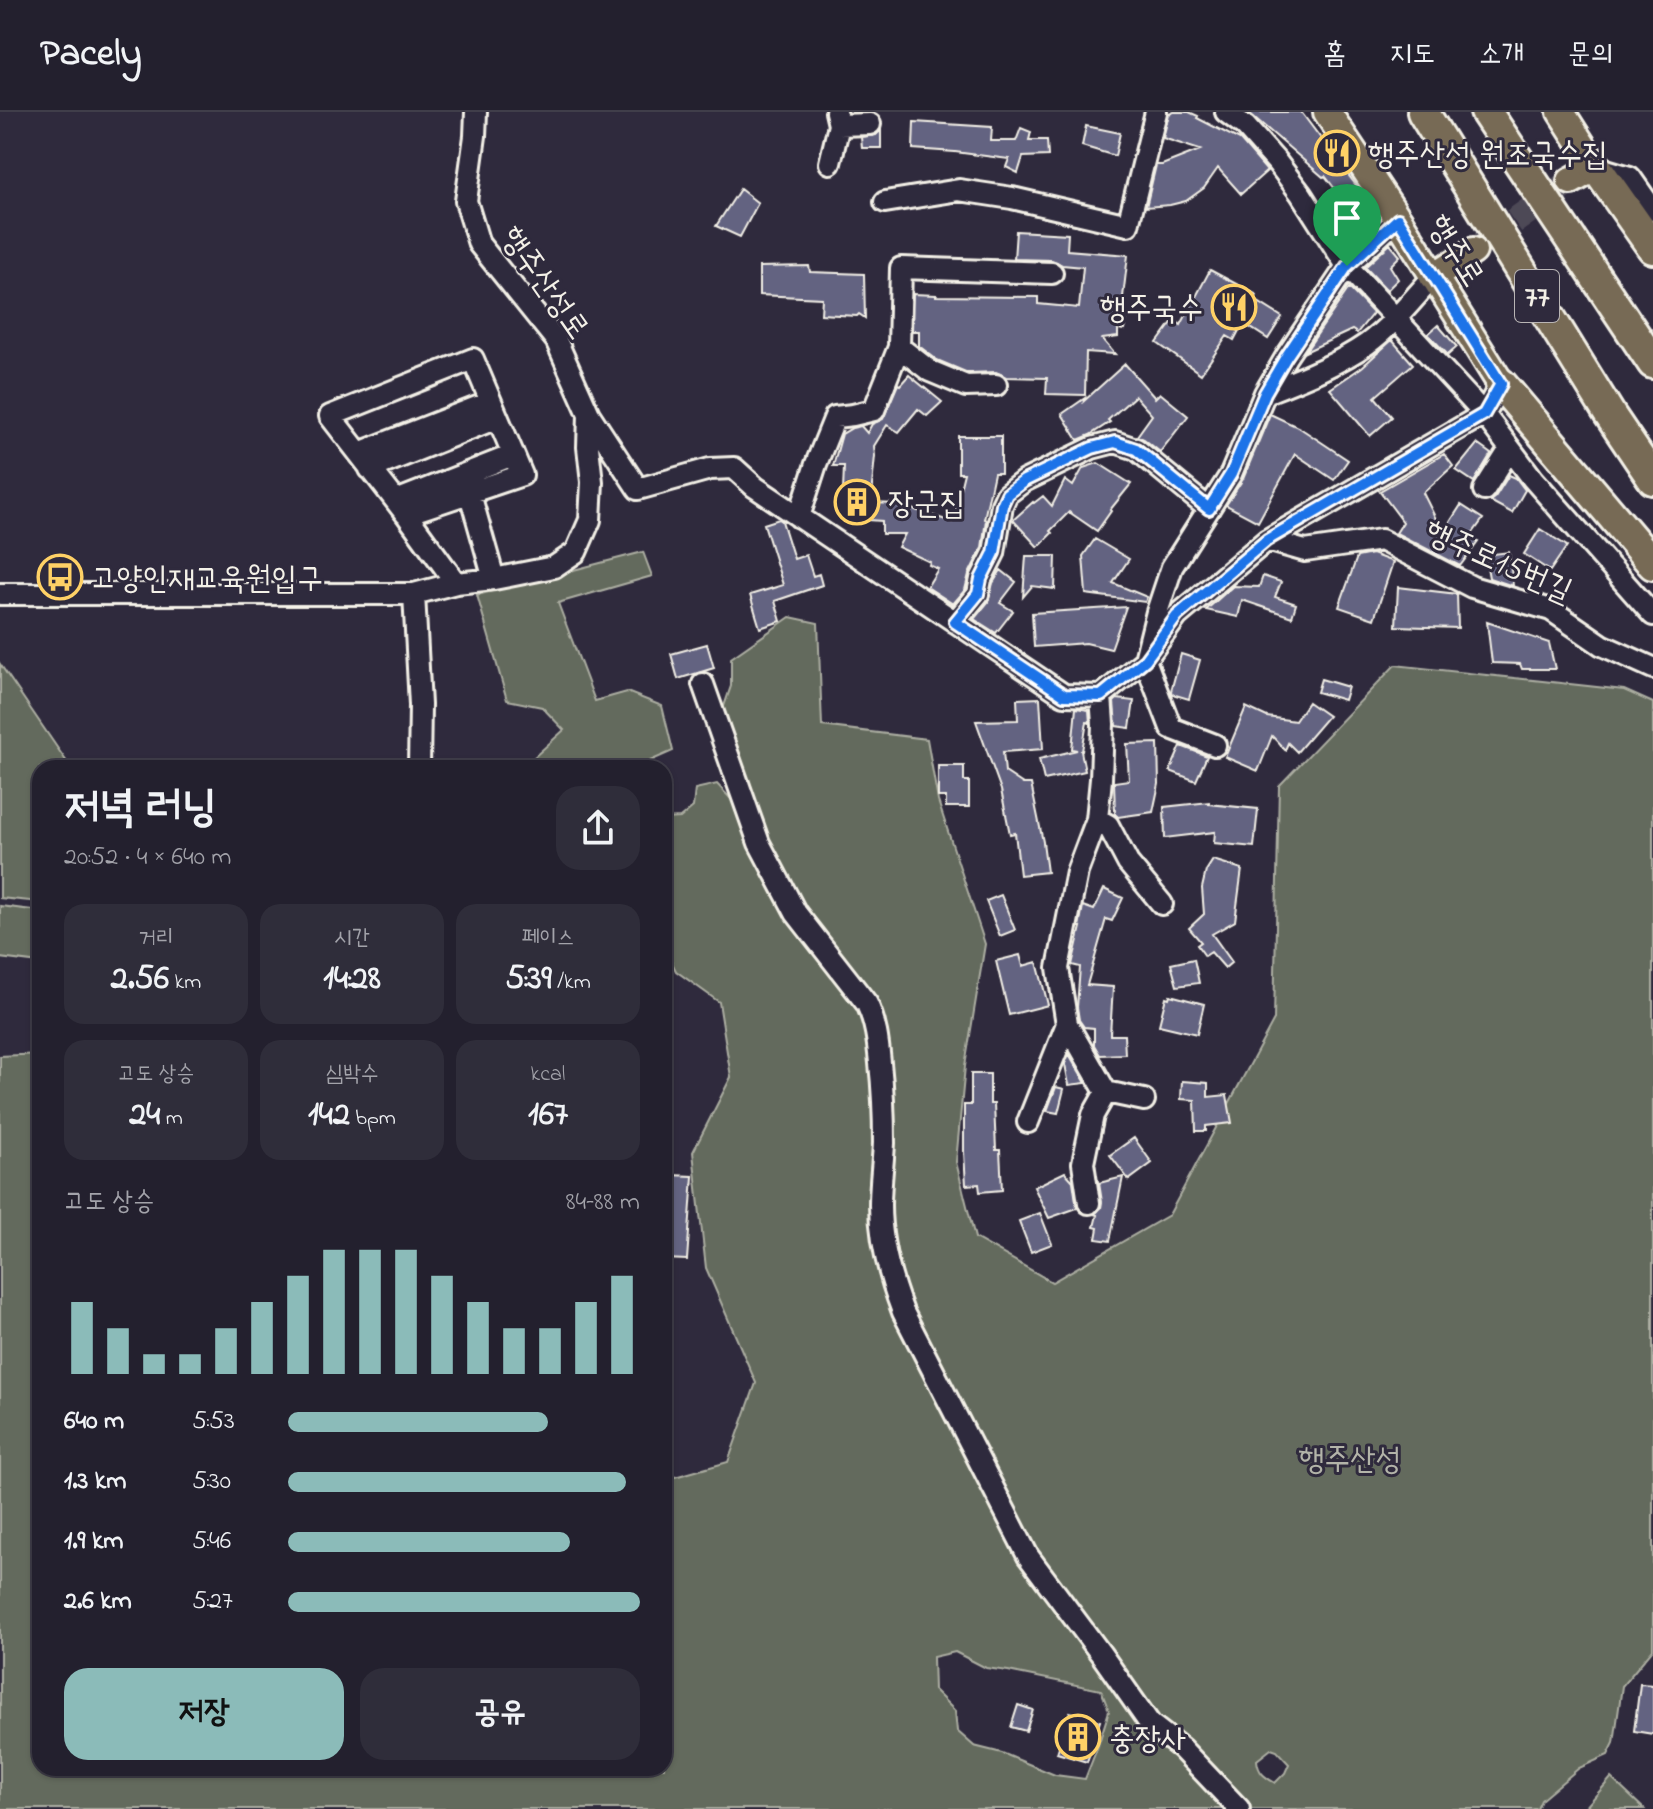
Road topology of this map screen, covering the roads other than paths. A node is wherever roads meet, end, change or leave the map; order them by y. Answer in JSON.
{"nodes":[{"id":1,"x":476,"y":112,"type":"edge"},
{"id":2,"x":1156,"y":112,"type":"edge"},
{"id":3,"x":1226,"y":112,"type":"edge"},
{"id":4,"x":1327,"y":112,"type":"edge"},
{"id":5,"x":1423,"y":112,"type":"edge"},
{"id":6,"x":1486,"y":112,"type":"edge"},
{"id":7,"x":1561,"y":112,"type":"edge"},
{"id":8,"x":837,"y":119,"type":"edge"},
{"id":9,"x":870,"y":124,"type":"dead end"},
{"id":10,"x":830,"y":163,"type":"dead end"},
{"id":11,"x":1583,"y":174,"type":"junction"},
{"id":12,"x":885,"y":202,"type":"dead end"},
{"id":13,"x":1653,"y":210,"type":"edge"},
{"id":14,"x":1398,"y":219,"type":"junction"},
{"id":15,"x":1653,"y":248,"type":"edge"},
{"id":16,"x":1473,"y":251,"type":"tunnel mouth"},
{"id":17,"x":1347,"y":266,"type":"junction"},
{"id":18,"x":1052,"y":273,"type":"dead end"},
{"id":19,"x":1433,"y":277,"type":"junction"},
{"id":20,"x":1395,"y":319,"type":"junction"},
{"id":21,"x":899,"y":347,"type":"junction"},
{"id":22,"x":1653,"y":363,"type":"edge"},
{"id":23,"x":1501,"y":384,"type":"junction"},
{"id":24,"x":996,"y":385,"type":"dead end"},
{"id":25,"x":1265,"y":393,"type":"junction"},
{"id":26,"x":494,"y":410,"type":"junction"},
{"id":27,"x":589,"y":414,"type":"junction"},
{"id":28,"x":1484,"y":414,"type":"junction"},
{"id":29,"x":1510,"y":449,"type":"junction"},
{"id":30,"x":513,"y":455,"type":"junction"},
{"id":31,"x":365,"y":461,"type":"junction"},
{"id":32,"x":1653,"y":479,"type":"edge"},
{"id":33,"x":1484,"y":490,"type":"dead end"},
{"id":34,"x":470,"y":494,"type":"junction"},
{"id":35,"x":401,"y":508,"type":"junction"},
{"id":36,"x":1209,"y":509,"type":"junction"},
{"id":37,"x":799,"y":517,"type":"junction"},
{"id":38,"x":1267,"y":540,"type":"junction"},
{"id":39,"x":1653,"y":564,"type":"edge"},
{"id":40,"x":494,"y":579,"type":"junction"},
{"id":41,"x":456,"y":583,"type":"junction"},
{"id":42,"x":0,"y":594,"type":"edge"},
{"id":43,"x":414,"y":594,"type":"junction"},
{"id":44,"x":1653,"y":615,"type":"edge"},
{"id":45,"x":955,"y":622,"type":"junction"},
{"id":46,"x":1145,"y":660,"type":"junction"},
{"id":47,"x":1653,"y":668,"type":"edge"},
{"id":48,"x":703,"y":684,"type":"dead end"},
{"id":49,"x":1101,"y":696,"type":"junction"},
{"id":50,"x":1215,"y":745,"type":"dead end"},
{"id":51,"x":419,"y":760,"type":"edge"},
{"id":52,"x":1097,"y":819,"type":"junction"},
{"id":53,"x":1162,"y":904,"type":"dead end"},
{"id":54,"x":1067,"y":1024,"type":"junction"},
{"id":55,"x":1106,"y":1092,"type":"junction"},
{"id":56,"x":1144,"y":1100,"type":"dead end"},
{"id":57,"x":1028,"y":1122,"type":"dead end"},
{"id":58,"x":1089,"y":1203,"type":"dead end"},
{"id":59,"x":1239,"y":1809,"type":"edge"}],
"edges":[{"from":1,"to":27,"type":"street","name":"행주산성로"},
{"from":2,"to":12,"type":"street"},
{"from":3,"to":17,"type":"street","name":"행주로15번길"},
{"from":4,"to":14,"type":"main road","name":"행주로"},
{"from":5,"to":32,"type":"highway","number":"77"},
{"from":6,"to":22,"type":"highway","number":"77"},
{"from":7,"to":11,"type":"main road"},
{"from":8,"to":9,"type":"street"},
{"from":8,"to":10,"type":"street"},
{"from":11,"to":13,"type":"street"},
{"from":11,"to":15,"type":"highway"},
{"from":14,"to":17,"type":"street"},
{"from":14,"to":19,"type":"main road","name":"행주로"},
{"from":16,"to":19,"type":"main road"},
{"from":17,"to":20,"type":"street","name":"행주로15번길"},
{"from":17,"to":25,"type":"street"},
{"from":18,"to":21,"type":"street"},
{"from":19,"to":20,"type":"street"},
{"from":19,"to":23,"type":"main road","name":"행주로"},
{"from":20,"to":25,"type":"street"},
{"from":20,"to":28,"type":"street","name":"행주로15번길"},
{"from":21,"to":24,"type":"street"},
{"from":21,"to":37,"type":"street"},
{"from":23,"to":28,"type":"street"},
{"from":23,"to":39,"type":"highway"},
{"from":25,"to":36,"type":"street"},
{"from":26,"to":30,"type":"street"},
{"from":26,"to":31,"type":"street"},
{"from":26,"to":31,"type":"street"},
{"from":27,"to":37,"type":"street"},
{"from":27,"to":40,"type":"street","name":"행주산성로"},
{"from":28,"to":29,"type":"street","name":"행주로15번길"},
{"from":28,"to":38,"type":"street"},
{"from":29,"to":33,"type":"street"},
{"from":29,"to":44,"type":"street","name":"행주로15번길"},
{"from":30,"to":34,"type":"street"},
{"from":30,"to":35,"type":"street"},
{"from":31,"to":35,"type":"street"},
{"from":34,"to":35,"type":"street"},
{"from":34,"to":40,"type":"street"},
{"from":35,"to":41,"type":"street"},
{"from":36,"to":45,"type":"street"},
{"from":36,"to":46,"type":"street"},
{"from":37,"to":45,"type":"street"},
{"from":38,"to":46,"type":"street"},
{"from":38,"to":47,"type":"street","name":"행주로15번길"},
{"from":40,"to":41,"type":"street","name":"행주산성로"},
{"from":41,"to":43,"type":"street","name":"행주산성로"},
{"from":42,"to":43,"type":"street","name":"행주산성로"},
{"from":43,"to":51,"type":"street"},
{"from":45,"to":49,"type":"street"},
{"from":46,"to":49,"type":"street"},
{"from":46,"to":50,"type":"street"},
{"from":48,"to":59,"type":"street"},
{"from":49,"to":52,"type":"street"},
{"from":52,"to":53,"type":"street"},
{"from":52,"to":54,"type":"street"},
{"from":54,"to":55,"type":"street"},
{"from":54,"to":57,"type":"street"},
{"from":55,"to":56,"type":"street"},
{"from":55,"to":58,"type":"street"}]}
